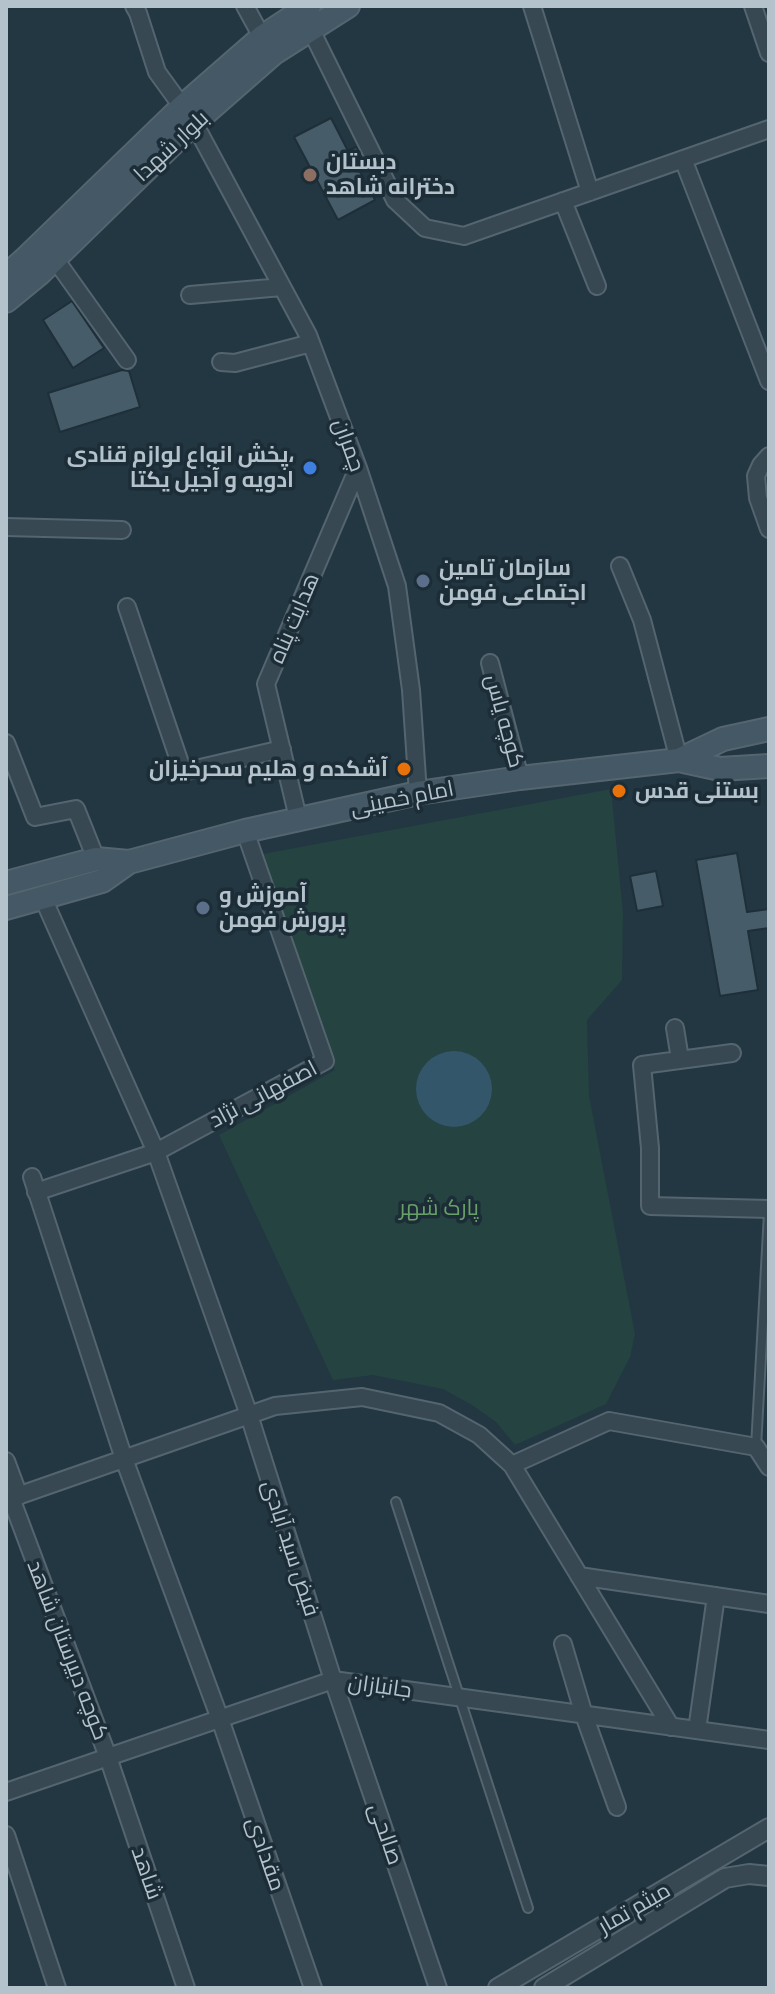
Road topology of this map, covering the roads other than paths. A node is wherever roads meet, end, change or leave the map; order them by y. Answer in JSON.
{"nodes":[{"id":1,"x":134,"y":6,"type":"edge"},
{"id":2,"x":245,"y":6,"type":"edge"},
{"id":3,"x":348,"y":6,"type":"edge"},
{"id":4,"x":532,"y":6,"type":"edge"},
{"id":5,"x":753,"y":6,"type":"edge"},
{"id":6,"x":310,"y":17,"type":"edge"},
{"id":7,"x":262,"y":37,"type":"junction"},
{"id":8,"x":769,"y":53,"type":"edge"},
{"id":9,"x":188,"y":115,"type":"junction"},
{"id":10,"x":769,"y":129,"type":"edge"},
{"id":11,"x":683,"y":159,"type":"junction"},
{"id":12,"x":590,"y":192,"type":"junction"},
{"id":13,"x":563,"y":201,"type":"junction"},
{"id":14,"x":55,"y":259,"type":"junction"},
{"id":15,"x":6,"y":276,"type":"edge"},
{"id":16,"x":597,"y":286,"type":"dead end"},
{"id":17,"x":282,"y":287,"type":"junction"},
{"id":18,"x":190,"y":295,"type":"dead end"},
{"id":19,"x":6,"y":301,"type":"edge"},
{"id":20,"x":311,"y":343,"type":"junction"},
{"id":21,"x":127,"y":360,"type":"dead end"},
{"id":22,"x":221,"y":362,"type":"dead end"},
{"id":23,"x":769,"y":381,"type":"edge"},
{"id":24,"x":769,"y":456,"type":"edge"},
{"id":25,"x":358,"y":468,"type":"junction"},
{"id":26,"x":6,"y":527,"type":"edge"},
{"id":27,"x":769,"y":529,"type":"edge"},
{"id":28,"x":122,"y":530,"type":"dead end"},
{"id":29,"x":620,"y":566,"type":"dead end"},
{"id":30,"x":127,"y":607,"type":"dead end"},
{"id":31,"x":490,"y":663,"type":"dead end"},
{"id":32,"x":769,"y":729,"type":"edge"},
{"id":33,"x":6,"y":743,"type":"edge"},
{"id":34,"x":282,"y":749,"type":"junction"},
{"id":35,"x":679,"y":760,"type":"junction"},
{"id":36,"x":769,"y":766,"type":"edge"},
{"id":37,"x":520,"y":778,"type":"junction"},
{"id":38,"x":418,"y":793,"type":"junction"},
{"id":39,"x":298,"y":818,"type":"junction"},
{"id":40,"x":245,"y":831,"type":"junction"},
{"id":41,"x":96,"y":859,"type":"junction"},
{"id":42,"x":129,"y":862,"type":"junction"},
{"id":43,"x":6,"y":883,"type":"edge"},
{"id":44,"x":43,"y":898,"type":"junction"},
{"id":45,"x":6,"y":908,"type":"edge"},
{"id":46,"x":675,"y":1028,"type":"dead end"},
{"id":47,"x":732,"y":1053,"type":"dead end"},
{"id":48,"x":680,"y":1059,"type":"junction"},
{"id":49,"x":156,"y":1152,"type":"junction"},
{"id":50,"x":769,"y":1211,"type":"edge"},
{"id":51,"x":249,"y":1415,"type":"junction"},
{"id":52,"x":756,"y":1447,"type":"junction"},
{"id":53,"x":124,"y":1459,"type":"junction"},
{"id":54,"x":6,"y":1461,"type":"edge"},
{"id":55,"x":512,"y":1465,"type":"junction"},
{"id":56,"x":769,"y":1467,"type":"edge"},
{"id":57,"x":12,"y":1498,"type":"edge"},
{"id":58,"x":396,"y":1502,"type":"dead end"},
{"id":59,"x":579,"y":1576,"type":"junction"},
{"id":60,"x":716,"y":1596,"type":"junction"},
{"id":61,"x":769,"y":1604,"type":"edge"},
{"id":62,"x":563,"y":1644,"type":"dead end"},
{"id":63,"x":333,"y":1680,"type":"junction"},
{"id":64,"x":460,"y":1697,"type":"junction"},
{"id":65,"x":584,"y":1715,"type":"junction"},
{"id":66,"x":220,"y":1719,"type":"junction"},
{"id":67,"x":671,"y":1727,"type":"junction"},
{"id":68,"x":697,"y":1730,"type":"junction"},
{"id":69,"x":769,"y":1740,"type":"edge"},
{"id":70,"x":108,"y":1757,"type":"junction"},
{"id":71,"x":6,"y":1792,"type":"edge"},
{"id":72,"x":617,"y":1807,"type":"dead end"},
{"id":73,"x":769,"y":1828,"type":"edge"},
{"id":74,"x":6,"y":1835,"type":"edge"},
{"id":75,"x":717,"y":1859,"type":"junction"},
{"id":76,"x":769,"y":1876,"type":"edge"},
{"id":77,"x":725,"y":1878,"type":"junction"},
{"id":78,"x":528,"y":1908,"type":"dead end"},
{"id":79,"x":570,"y":1981,"type":"edge"},
{"id":80,"x":57,"y":1988,"type":"edge"},
{"id":81,"x":186,"y":1988,"type":"edge"},
{"id":82,"x":313,"y":1988,"type":"edge"},
{"id":83,"x":438,"y":1988,"type":"edge"},
{"id":84,"x":498,"y":1988,"type":"edge"},
{"id":85,"x":544,"y":1988,"type":"edge"}],
"edges":[{"from":1,"to":9,"type":"street","name":"چمران"},
{"from":2,"to":7,"type":"street"},
{"from":3,"to":6,"type":"main road","name":"بلوار شهدا"},
{"from":4,"to":12,"type":"street"},
{"from":5,"to":8,"type":"street"},
{"from":6,"to":7,"type":"main road","name":"بلوار شهدا"},
{"from":6,"to":9,"type":"main road","name":"بلوار شهدا"},
{"from":6,"to":13,"type":"street"},
{"from":7,"to":9,"type":"main road","name":"بلوار شهدا"},
{"from":9,"to":14,"type":"main road","name":"بلوار شهدا"},
{"from":9,"to":15,"type":"main road","name":"بلوار شهدا"},
{"from":9,"to":17,"type":"street","name":"چمران"},
{"from":10,"to":11,"type":"street"},
{"from":11,"to":12,"type":"street"},
{"from":11,"to":23,"type":"street"},
{"from":12,"to":13,"type":"street"},
{"from":13,"to":16,"type":"street"},
{"from":14,"to":19,"type":"main road","name":"بلوار شهدا"},
{"from":14,"to":21,"type":"street"},
{"from":17,"to":18,"type":"street"},
{"from":17,"to":20,"type":"street","name":"چمران"},
{"from":20,"to":22,"type":"street"},
{"from":20,"to":25,"type":"street","name":"چمران"},
{"from":24,"to":27,"type":"street"},
{"from":25,"to":34,"type":"street","name":"هدایت پناه"},
{"from":25,"to":38,"type":"street","name":"چمران"},
{"from":26,"to":28,"type":"street"},
{"from":29,"to":35,"type":"street"},
{"from":30,"to":34,"type":"street"},
{"from":31,"to":37,"type":"street","name":"کوچه یاس"},
{"from":32,"to":35,"type":"main road","name":"امام خمینی"},
{"from":33,"to":41,"type":"street"},
{"from":34,"to":39,"type":"street","name":"هدایت پناه"},
{"from":35,"to":36,"type":"main road","name":"امام خمینی"},
{"from":35,"to":37,"type":"main road","name":"امام خمینی"},
{"from":37,"to":38,"type":"main road","name":"امام خمینی"},
{"from":38,"to":39,"type":"main road","name":"امام خمینی"},
{"from":39,"to":40,"type":"main road","name":"امام خمینی"},
{"from":40,"to":42,"type":"main road","name":"امام خمینی"},
{"from":40,"to":49,"type":"street","name":"اصفهانی نژاد"},
{"from":41,"to":42,"type":"main road","name":"امام خمینی"},
{"from":41,"to":43,"type":"main road","name":"امام خمینی"},
{"from":42,"to":44,"type":"main road","name":"امام خمینی"},
{"from":44,"to":45,"type":"main road","name":"امام خمینی"},
{"from":44,"to":49,"type":"street"},
{"from":46,"to":48,"type":"street"},
{"from":47,"to":48,"type":"street"},
{"from":48,"to":50,"type":"street"},
{"from":49,"to":51,"type":"street"},
{"from":49,"to":53,"type":"street","name":"مقدادی"},
{"from":50,"to":52,"type":"lane"},
{"from":51,"to":53,"type":"street"},
{"from":51,"to":55,"type":"street"},
{"from":51,"to":63,"type":"street","name":"فیض سید آبادی"},
{"from":52,"to":55,"type":"street"},
{"from":52,"to":56,"type":"street"},
{"from":53,"to":57,"type":"street"},
{"from":53,"to":66,"type":"street","name":"مقدادی"},
{"from":54,"to":57,"type":"street","name":"کوچه دبیرستان شاهد"},
{"from":55,"to":59,"type":"street"},
{"from":57,"to":70,"type":"street","name":"کوچه دبیرستان شاهد"},
{"from":58,"to":64,"type":"lane"},
{"from":59,"to":60,"type":"street"},
{"from":59,"to":67,"type":"street"},
{"from":60,"to":61,"type":"street"},
{"from":60,"to":68,"type":"street"},
{"from":62,"to":65,"type":"street"},
{"from":63,"to":64,"type":"street","name":"جانبازان"},
{"from":63,"to":66,"type":"street","name":"جانبازان"},
{"from":63,"to":83,"type":"street","name":"صالحی"},
{"from":64,"to":65,"type":"street","name":"جانبازان"},
{"from":64,"to":78,"type":"lane"},
{"from":65,"to":67,"type":"street","name":"جانبازان"},
{"from":65,"to":72,"type":"street"},
{"from":66,"to":70,"type":"street","name":"جانبازان"},
{"from":66,"to":82,"type":"street","name":"مقدادی"},
{"from":67,"to":68,"type":"street","name":"جانبازان"},
{"from":68,"to":69,"type":"street","name":"جانبازان"},
{"from":70,"to":71,"type":"street","name":"جانبازان"},
{"from":70,"to":81,"type":"street","name":"شاهد"},
{"from":73,"to":75,"type":"street","name":"میثم تمار"},
{"from":74,"to":80,"type":"street"},
{"from":75,"to":77,"type":"street"},
{"from":75,"to":84,"type":"street","name":"میثم تمار"},
{"from":76,"to":77,"type":"street","name":"میثم تمار"},
{"from":77,"to":79,"type":"street","name":"میثم تمار"},
{"from":79,"to":85,"type":"street","name":"میثم تمار"}]}
